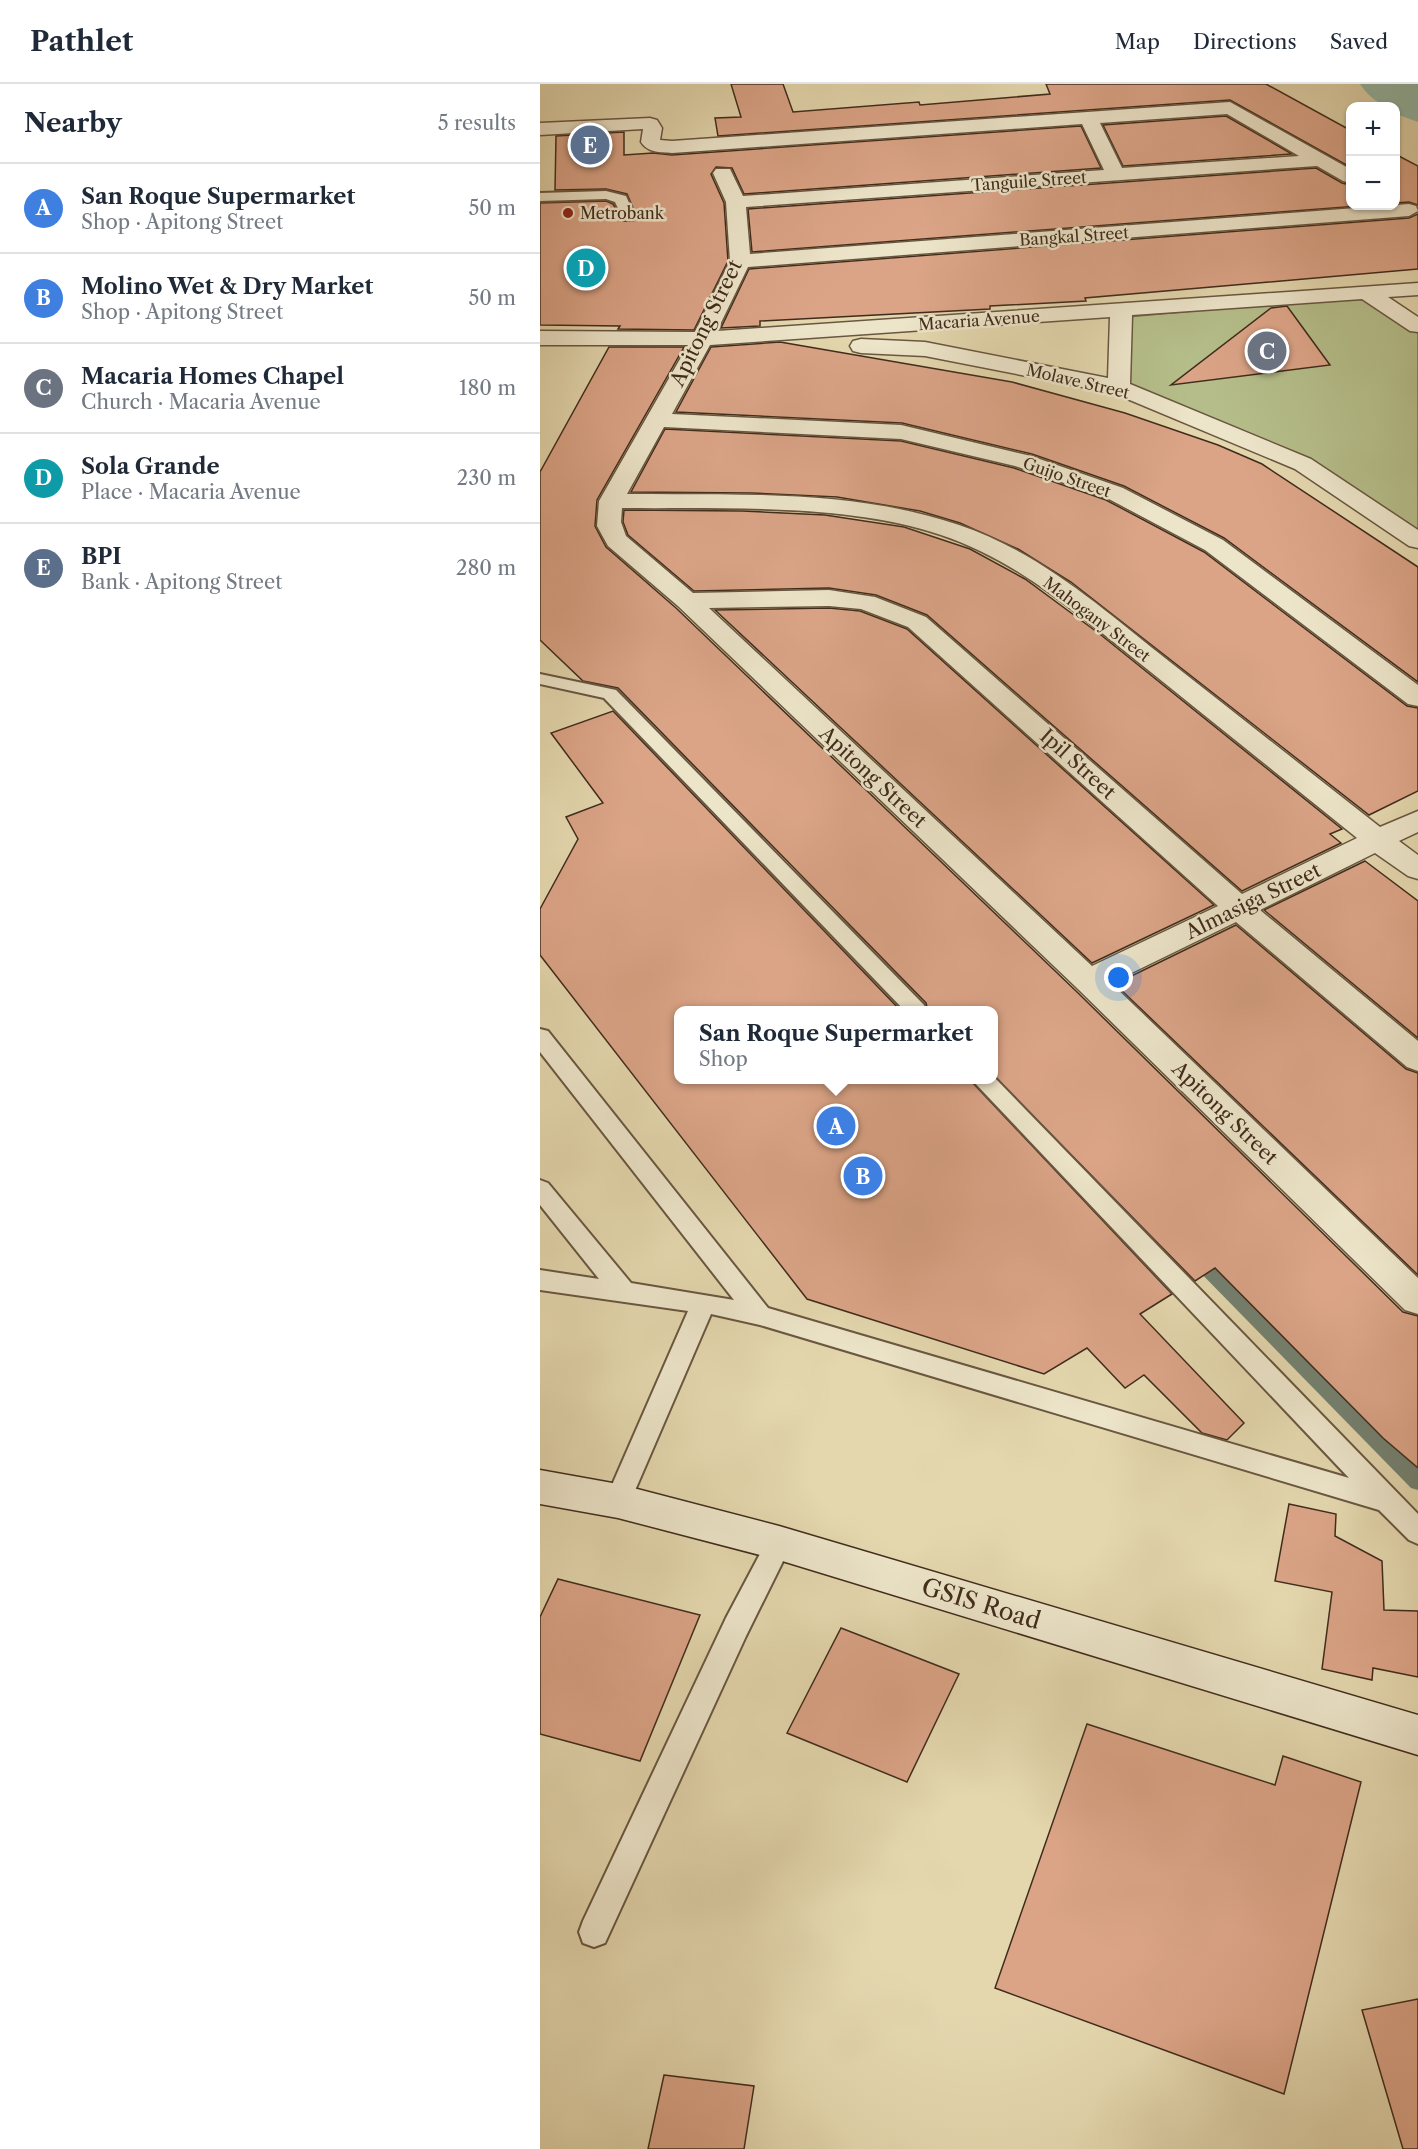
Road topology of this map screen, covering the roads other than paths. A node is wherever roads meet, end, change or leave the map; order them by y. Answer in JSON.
{"nodes":[{"id":1,"x":1088,"y":118,"type":"junction"},
{"id":2,"x":540,"y":129,"type":"edge"},
{"id":3,"x":1321,"y":160,"type":"junction"},
{"id":4,"x":723,"y":173,"type":"dead end"},
{"id":5,"x":1116,"y":175,"type":"junction"},
{"id":6,"x":1346,"y":175,"type":"edge"},
{"id":7,"x":540,"y":197,"type":"edge"},
{"id":8,"x":736,"y":202,"type":"junction"},
{"id":9,"x":1407,"y":210,"type":"edge"},
{"id":10,"x":628,"y":216,"type":"dead end"},
{"id":11,"x":740,"y":261,"type":"junction"},
{"id":12,"x":1418,"y":289,"type":"edge"},
{"id":13,"x":1367,"y":293,"type":"junction"},
{"id":14,"x":1121,"y":311,"type":"junction"},
{"id":15,"x":1418,"y":326,"type":"edge"},
{"id":16,"x":540,"y":338,"type":"edge"},
{"id":17,"x":703,"y":339,"type":"junction"},
{"id":18,"x":1119,"y":387,"type":"junction"},
{"id":19,"x":657,"y":420,"type":"junction"},
{"id":20,"x":611,"y":501,"type":"junction"},
{"id":21,"x":1418,"y":541,"type":"edge"},
{"id":22,"x":687,"y":601,"type":"junction"},
{"id":23,"x":540,"y":679,"type":"edge"},
{"id":24,"x":1418,"y":698,"type":"edge"},
{"id":25,"x":1418,"y":820,"type":"edge"},
{"id":26,"x":1379,"y":841,"type":"junction"},
{"id":27,"x":1418,"y":869,"type":"edge"},
{"id":28,"x":1239,"y":908,"type":"junction"},
{"id":29,"x":1089,"y":981,"type":"junction"},
{"id":30,"x":911,"y":1006,"type":"edge"},
{"id":31,"x":540,"y":1037,"type":"edge"},
{"id":32,"x":1418,"y":1059,"type":"edge"},
{"id":33,"x":987,"y":1084,"type":"edge"},
{"id":34,"x":540,"y":1189,"type":"edge"},
{"id":35,"x":540,"y":1280,"type":"edge"},
{"id":36,"x":623,"y":1292,"type":"junction"},
{"id":37,"x":1418,"y":1300,"type":"edge"},
{"id":38,"x":704,"y":1303,"type":"junction"},
{"id":39,"x":760,"y":1315,"type":"junction"},
{"id":40,"x":540,"y":1487,"type":"edge"},
{"id":41,"x":618,"y":1501,"type":"junction"},
{"id":42,"x":1389,"y":1501,"type":"junction"},
{"id":43,"x":1418,"y":1532,"type":"edge"},
{"id":44,"x":779,"y":1543,"type":"junction"},
{"id":45,"x":1418,"y":1736,"type":"edge"},
{"id":46,"x":594,"y":1932,"type":"dead end"}],
"edges":[{"from":1,"to":2,"type":"street"},
{"from":1,"to":3,"type":"street"},
{"from":1,"to":5,"type":"street"},
{"from":3,"to":5,"type":"street","name":"Tanguile Street"},
{"from":3,"to":6,"type":"street"},
{"from":4,"to":8,"type":"street","name":"Apitong Street"},
{"from":5,"to":8,"type":"street","name":"Tanguile Street"},
{"from":7,"to":10,"type":"lane"},
{"from":8,"to":11,"type":"street","name":"Apitong Street"},
{"from":9,"to":11,"type":"street","name":"Bangkal Street"},
{"from":11,"to":17,"type":"street","name":"Apitong Street"},
{"from":12,"to":13,"type":"street","name":"Macaria Avenue"},
{"from":13,"to":14,"type":"street","name":"Macaria Avenue"},
{"from":13,"to":15,"type":"street"},
{"from":14,"to":17,"type":"street","name":"Macaria Avenue"},
{"from":14,"to":18,"type":"street"},
{"from":16,"to":17,"type":"street","name":"Macaria Avenue"},
{"from":17,"to":18,"type":"street","name":"Molave Street"},
{"from":17,"to":19,"type":"street","name":"Apitong Street"},
{"from":18,"to":21,"type":"street","name":"Molave Street"},
{"from":19,"to":20,"type":"street","name":"Apitong Street"},
{"from":19,"to":24,"type":"street","name":"Guijo Street"},
{"from":20,"to":22,"type":"street","name":"Apitong Street"},
{"from":20,"to":26,"type":"street","name":"Mahogany Street"},
{"from":22,"to":28,"type":"street","name":"Ipil Street"},
{"from":22,"to":29,"type":"street","name":"Apitong Street"},
{"from":23,"to":30,"type":"lane"},
{"from":25,"to":26,"type":"street","name":"Almasiga Street"},
{"from":26,"to":27,"type":"street","name":"Mahogany Street"},
{"from":26,"to":28,"type":"street","name":"Almasiga Street"},
{"from":28,"to":29,"type":"street","name":"Almasiga Street"},
{"from":28,"to":32,"type":"street","name":"Ipil Street"},
{"from":29,"to":37,"type":"street","name":"Apitong Street"},
{"from":31,"to":39,"type":"lane"},
{"from":33,"to":42,"type":"lane"},
{"from":34,"to":36,"type":"lane"},
{"from":35,"to":36,"type":"lane"},
{"from":36,"to":38,"type":"lane"},
{"from":38,"to":39,"type":"lane"},
{"from":38,"to":41,"type":"lane"},
{"from":39,"to":42,"type":"lane"},
{"from":40,"to":41,"type":"street","name":"GSIS Road"},
{"from":41,"to":44,"type":"street","name":"GSIS Road"},
{"from":42,"to":43,"type":"lane"},
{"from":44,"to":45,"type":"street","name":"GSIS Road"},
{"from":44,"to":46,"type":"lane"}]}
